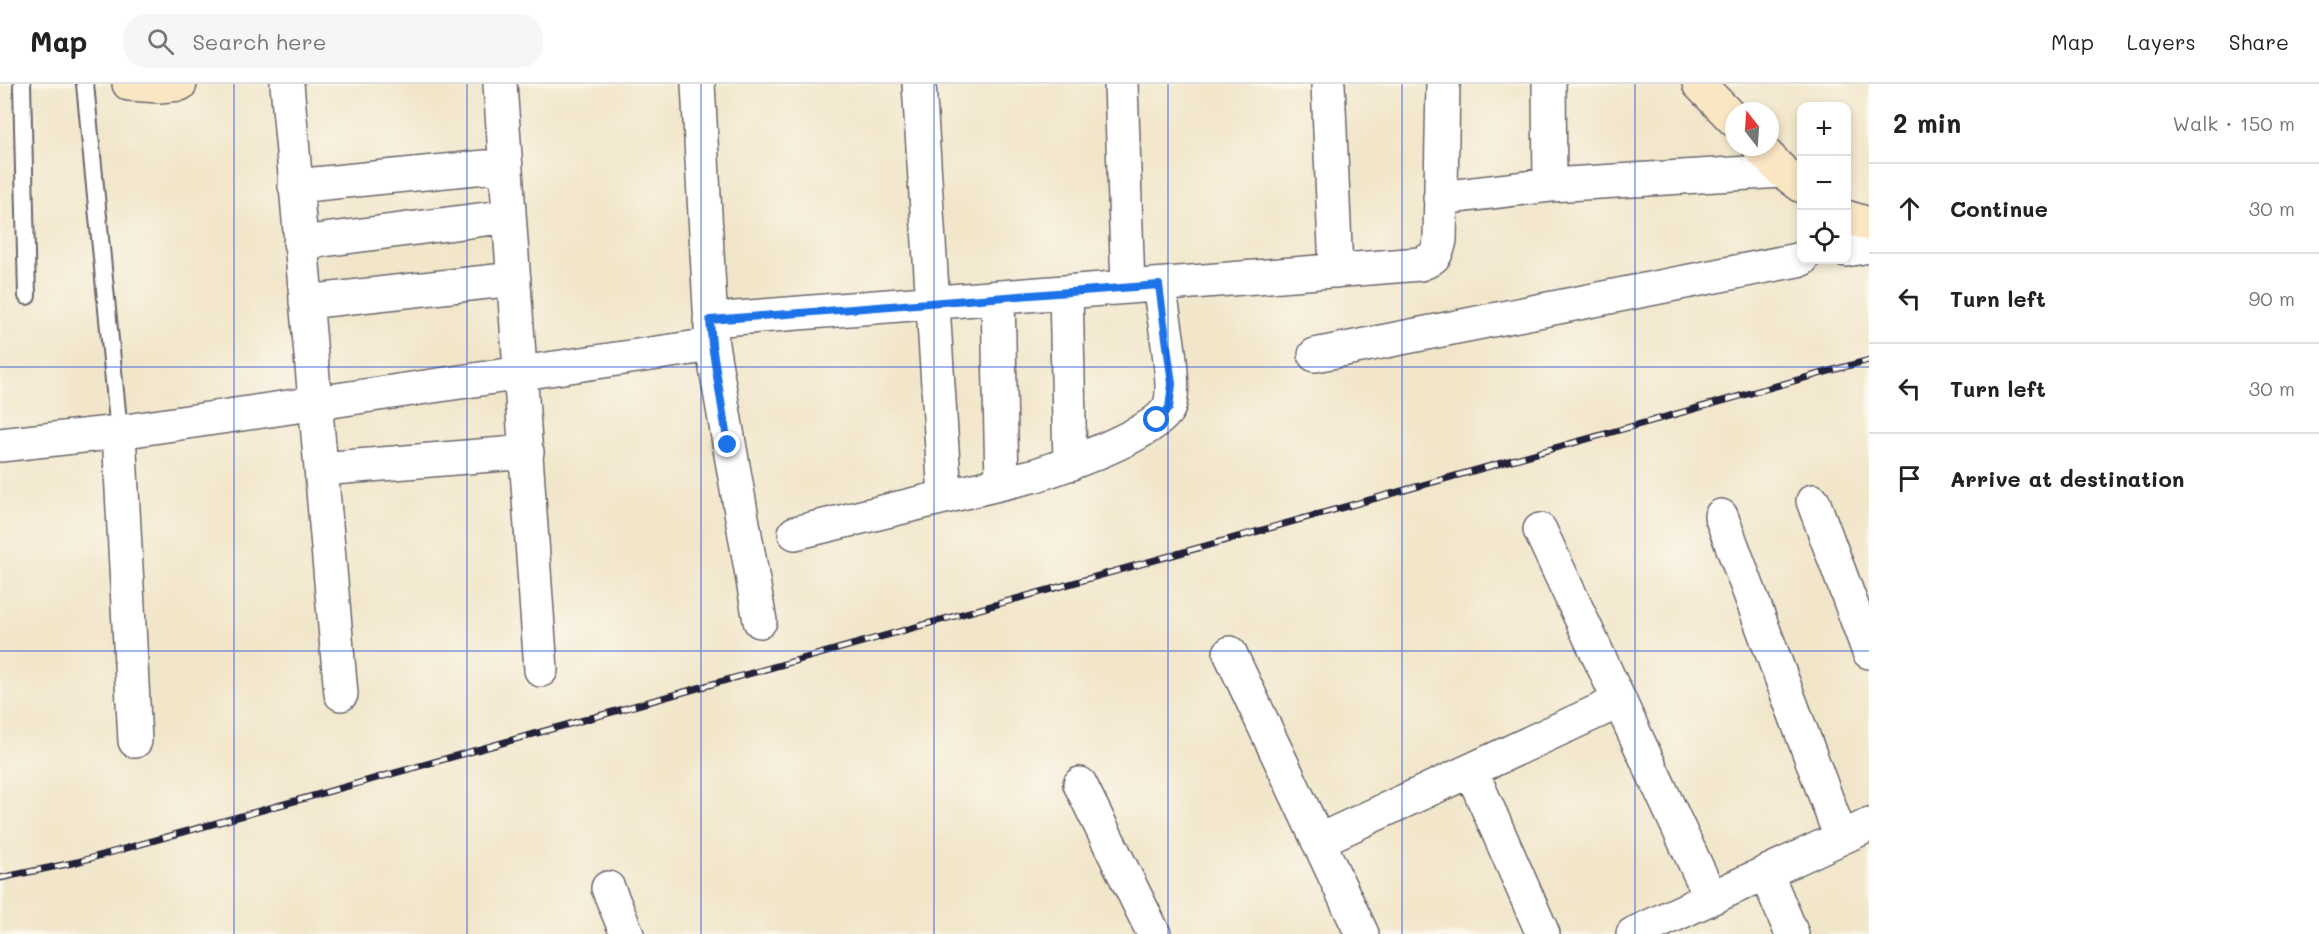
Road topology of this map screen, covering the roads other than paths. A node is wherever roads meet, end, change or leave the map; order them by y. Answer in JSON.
{"nodes":[{"id":1,"x":22,"y":84,"type":"edge"},
{"id":2,"x":84,"y":84,"type":"edge"},
{"id":3,"x":129,"y":84,"type":"edge"},
{"id":4,"x":180,"y":84,"type":"edge"},
{"id":5,"x":287,"y":84,"type":"edge"},
{"id":6,"x":500,"y":84,"type":"edge"},
{"id":7,"x":698,"y":84,"type":"edge"},
{"id":8,"x":919,"y":84,"type":"edge"},
{"id":9,"x":1121,"y":84,"type":"edge"},
{"id":10,"x":1328,"y":84,"type":"edge"},
{"id":11,"x":1443,"y":84,"type":"edge"},
{"id":12,"x":1549,"y":84,"type":"edge"},
{"id":13,"x":1699,"y":84,"type":"edge"},
{"id":14,"x":1725,"y":111,"type":"edge"},
{"id":15,"x":1769,"y":156,"type":"edge"},
{"id":16,"x":506,"y":165,"type":"junction"},
{"id":17,"x":1792,"y":178,"type":"edge"},
{"id":18,"x":1550,"y":185,"type":"junction"},
{"id":19,"x":295,"y":186,"type":"junction"},
{"id":20,"x":1440,"y":198,"type":"junction"},
{"id":21,"x":509,"y":216,"type":"junction"},
{"id":22,"x":1851,"y":219,"type":"edge"},
{"id":23,"x":1869,"y":224,"type":"edge"},
{"id":24,"x":300,"y":243,"type":"junction"},
{"id":25,"x":1869,"y":246,"type":"edge"},
{"id":26,"x":1851,"y":249,"type":"edge"},
{"id":27,"x":1797,"y":260,"type":"edge"},
{"id":28,"x":1336,"y":271,"type":"junction"},
{"id":29,"x":514,"y":279,"type":"junction"},
{"id":30,"x":1143,"y":286,"type":"junction"},
{"id":31,"x":1066,"y":292,"type":"junction"},
{"id":32,"x":27,"y":296,"type":"dead end"},
{"id":33,"x":998,"y":297,"type":"junction"},
{"id":34,"x":306,"y":302,"type":"junction"},
{"id":35,"x":934,"y":302,"type":"junction"},
{"id":36,"x":711,"y":332,"type":"junction"},
{"id":37,"x":1315,"y":355,"type":"dead end"},
{"id":38,"x":522,"y":372,"type":"junction"},
{"id":39,"x":315,"y":403,"type":"junction"},
{"id":40,"x":119,"y":432,"type":"junction"},
{"id":41,"x":0,"y":445,"type":"edge"},
{"id":42,"x":527,"y":452,"type":"junction"},
{"id":43,"x":1070,"y":464,"type":"junction"},
{"id":44,"x":321,"y":469,"type":"junction"},
{"id":45,"x":1002,"y":483,"type":"junction"},
{"id":46,"x":945,"y":496,"type":"junction"},
{"id":47,"x":1813,"y":501,"type":"dead end"},
{"id":48,"x":1721,"y":516,"type":"dead end"},
{"id":49,"x":1540,"y":530,"type":"dead end"},
{"id":50,"x":795,"y":533,"type":"dead end"},
{"id":51,"x":760,"y":621,"type":"dead end"},
{"id":52,"x":1869,"y":651,"type":"edge"},
{"id":53,"x":1230,"y":653,"type":"dead end"},
{"id":54,"x":541,"y":670,"type":"dead end"},
{"id":55,"x":341,"y":694,"type":"dead end"},
{"id":56,"x":1620,"y":701,"type":"junction"},
{"id":57,"x":135,"y":741,"type":"dead end"},
{"id":58,"x":1471,"y":770,"type":"junction"},
{"id":59,"x":1080,"y":784,"type":"dead end"},
{"id":60,"x":1855,"y":832,"type":"edge"},
{"id":61,"x":1318,"y":841,"type":"junction"},
{"id":62,"x":1766,"y":873,"type":"junction"},
{"id":63,"x":608,"y":888,"type":"dead end"},
{"id":64,"x":1711,"y":898,"type":"junction"},
{"id":65,"x":627,"y":934,"type":"edge"},
{"id":66,"x":1154,"y":934,"type":"edge"},
{"id":67,"x":1362,"y":934,"type":"edge"},
{"id":68,"x":1543,"y":934,"type":"edge"},
{"id":69,"x":1633,"y":934,"type":"edge"},
{"id":70,"x":1792,"y":934,"type":"edge"}],
"edges":[{"from":1,"to":32,"type":"lane"},
{"from":2,"to":40,"type":"lane"},
{"from":3,"to":4,"type":"main road"},
{"from":5,"to":19,"type":"street"},
{"from":6,"to":16,"type":"street"},
{"from":7,"to":36,"type":"street"},
{"from":8,"to":35,"type":"street"},
{"from":9,"to":30,"type":"street"},
{"from":10,"to":28,"type":"street"},
{"from":11,"to":20,"type":"street"},
{"from":12,"to":18,"type":"street"},
{"from":13,"to":14,"type":"main road"},
{"from":15,"to":17,"type":"main road"},
{"from":16,"to":19,"type":"street"},
{"from":16,"to":21,"type":"street"},
{"from":17,"to":18,"type":"street"},
{"from":18,"to":20,"type":"street"},
{"from":19,"to":24,"type":"street"},
{"from":20,"to":28,"type":"street"},
{"from":21,"to":24,"type":"street"},
{"from":21,"to":29,"type":"street"},
{"from":22,"to":23,"type":"main road"},
{"from":24,"to":34,"type":"street"},
{"from":25,"to":26,"type":"street"},
{"from":27,"to":37,"type":"street"},
{"from":28,"to":30,"type":"street"},
{"from":29,"to":34,"type":"street"},
{"from":29,"to":38,"type":"street"},
{"from":30,"to":31,"type":"street"},
{"from":30,"to":43,"type":"street"},
{"from":31,"to":33,"type":"street"},
{"from":31,"to":43,"type":"street"},
{"from":33,"to":35,"type":"street"},
{"from":33,"to":45,"type":"street"},
{"from":34,"to":39,"type":"street"},
{"from":35,"to":36,"type":"street"},
{"from":35,"to":46,"type":"street"},
{"from":36,"to":38,"type":"street"},
{"from":36,"to":51,"type":"street"},
{"from":38,"to":39,"type":"street"},
{"from":38,"to":42,"type":"street"},
{"from":39,"to":40,"type":"street"},
{"from":39,"to":44,"type":"street"},
{"from":40,"to":41,"type":"street"},
{"from":40,"to":57,"type":"street"},
{"from":42,"to":44,"type":"street"},
{"from":42,"to":54,"type":"street"},
{"from":43,"to":45,"type":"street"},
{"from":44,"to":55,"type":"street"},
{"from":45,"to":46,"type":"street"},
{"from":46,"to":50,"type":"street"},
{"from":47,"to":52,"type":"street"},
{"from":48,"to":60,"type":"street"},
{"from":49,"to":56,"type":"street"},
{"from":53,"to":61,"type":"street"},
{"from":56,"to":58,"type":"street"},
{"from":56,"to":64,"type":"street"},
{"from":58,"to":61,"type":"street"},
{"from":58,"to":68,"type":"street"},
{"from":59,"to":66,"type":"street"},
{"from":60,"to":62,"type":"street"},
{"from":61,"to":67,"type":"street"},
{"from":62,"to":64,"type":"street"},
{"from":62,"to":70,"type":"street"},
{"from":63,"to":65,"type":"street"},
{"from":64,"to":69,"type":"street"}]}
